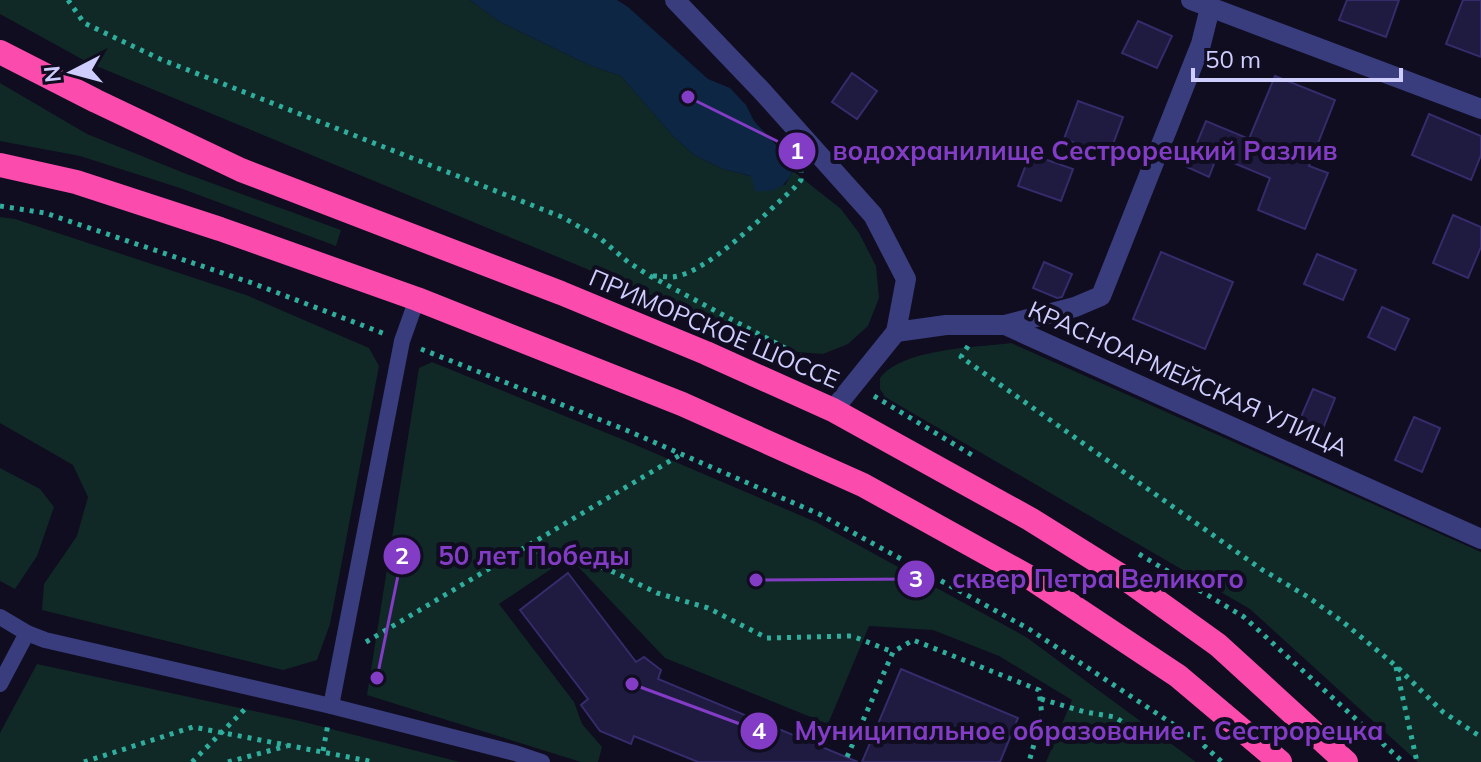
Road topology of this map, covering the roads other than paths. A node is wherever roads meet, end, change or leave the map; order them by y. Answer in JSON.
{"nodes":[{"id":1,"x":675,"y":0,"type":"edge"},
{"id":2,"x":1200,"y":4,"type":"edge"},
{"id":3,"x":0,"y":52,"type":"edge"},
{"id":4,"x":1481,"y":109,"type":"edge"},
{"id":5,"x":0,"y":165,"type":"edge"},
{"id":6,"x":417,"y":299,"type":"junction"},
{"id":7,"x":1005,"y":325,"type":"junction"},
{"id":8,"x":896,"y":332,"type":"junction"},
{"id":9,"x":833,"y":410,"type":"junction"},
{"id":10,"x":1481,"y":539,"type":"edge"},
{"id":11,"x":0,"y":617,"type":"edge"},
{"id":12,"x":27,"y":633,"type":"junction"},
{"id":13,"x":0,"y":684,"type":"edge"},
{"id":14,"x":331,"y":706,"type":"junction"},
{"id":15,"x":542,"y":762,"type":"edge"},
{"id":16,"x":1280,"y":762,"type":"edge"},
{"id":17,"x":1346,"y":762,"type":"edge"}],
"edges":[{"from":1,"to":8,"type":"street"},
{"from":2,"to":4,"type":"street"},
{"from":2,"to":7,"type":"street"},
{"from":3,"to":9,"type":"highway","name":"ПРИМОРСКОЕ ШОССЕ"},
{"from":5,"to":6,"type":"highway"},
{"from":6,"to":14,"type":"lane"},
{"from":6,"to":16,"type":"highway"},
{"from":7,"to":8,"type":"street","name":"КРАСНОАРМЕЙСКАЯ УЛИЦА"},
{"from":7,"to":10,"type":"street","name":"КРАСНОАРМЕЙСКАЯ УЛИЦА"},
{"from":8,"to":9,"type":"street"},
{"from":9,"to":17,"type":"highway","name":"ПРИМОРСКОЕ ШОССЕ"},
{"from":11,"to":12,"type":"lane"},
{"from":12,"to":13,"type":"lane"},
{"from":12,"to":14,"type":"lane"},
{"from":14,"to":15,"type":"lane"}]}
